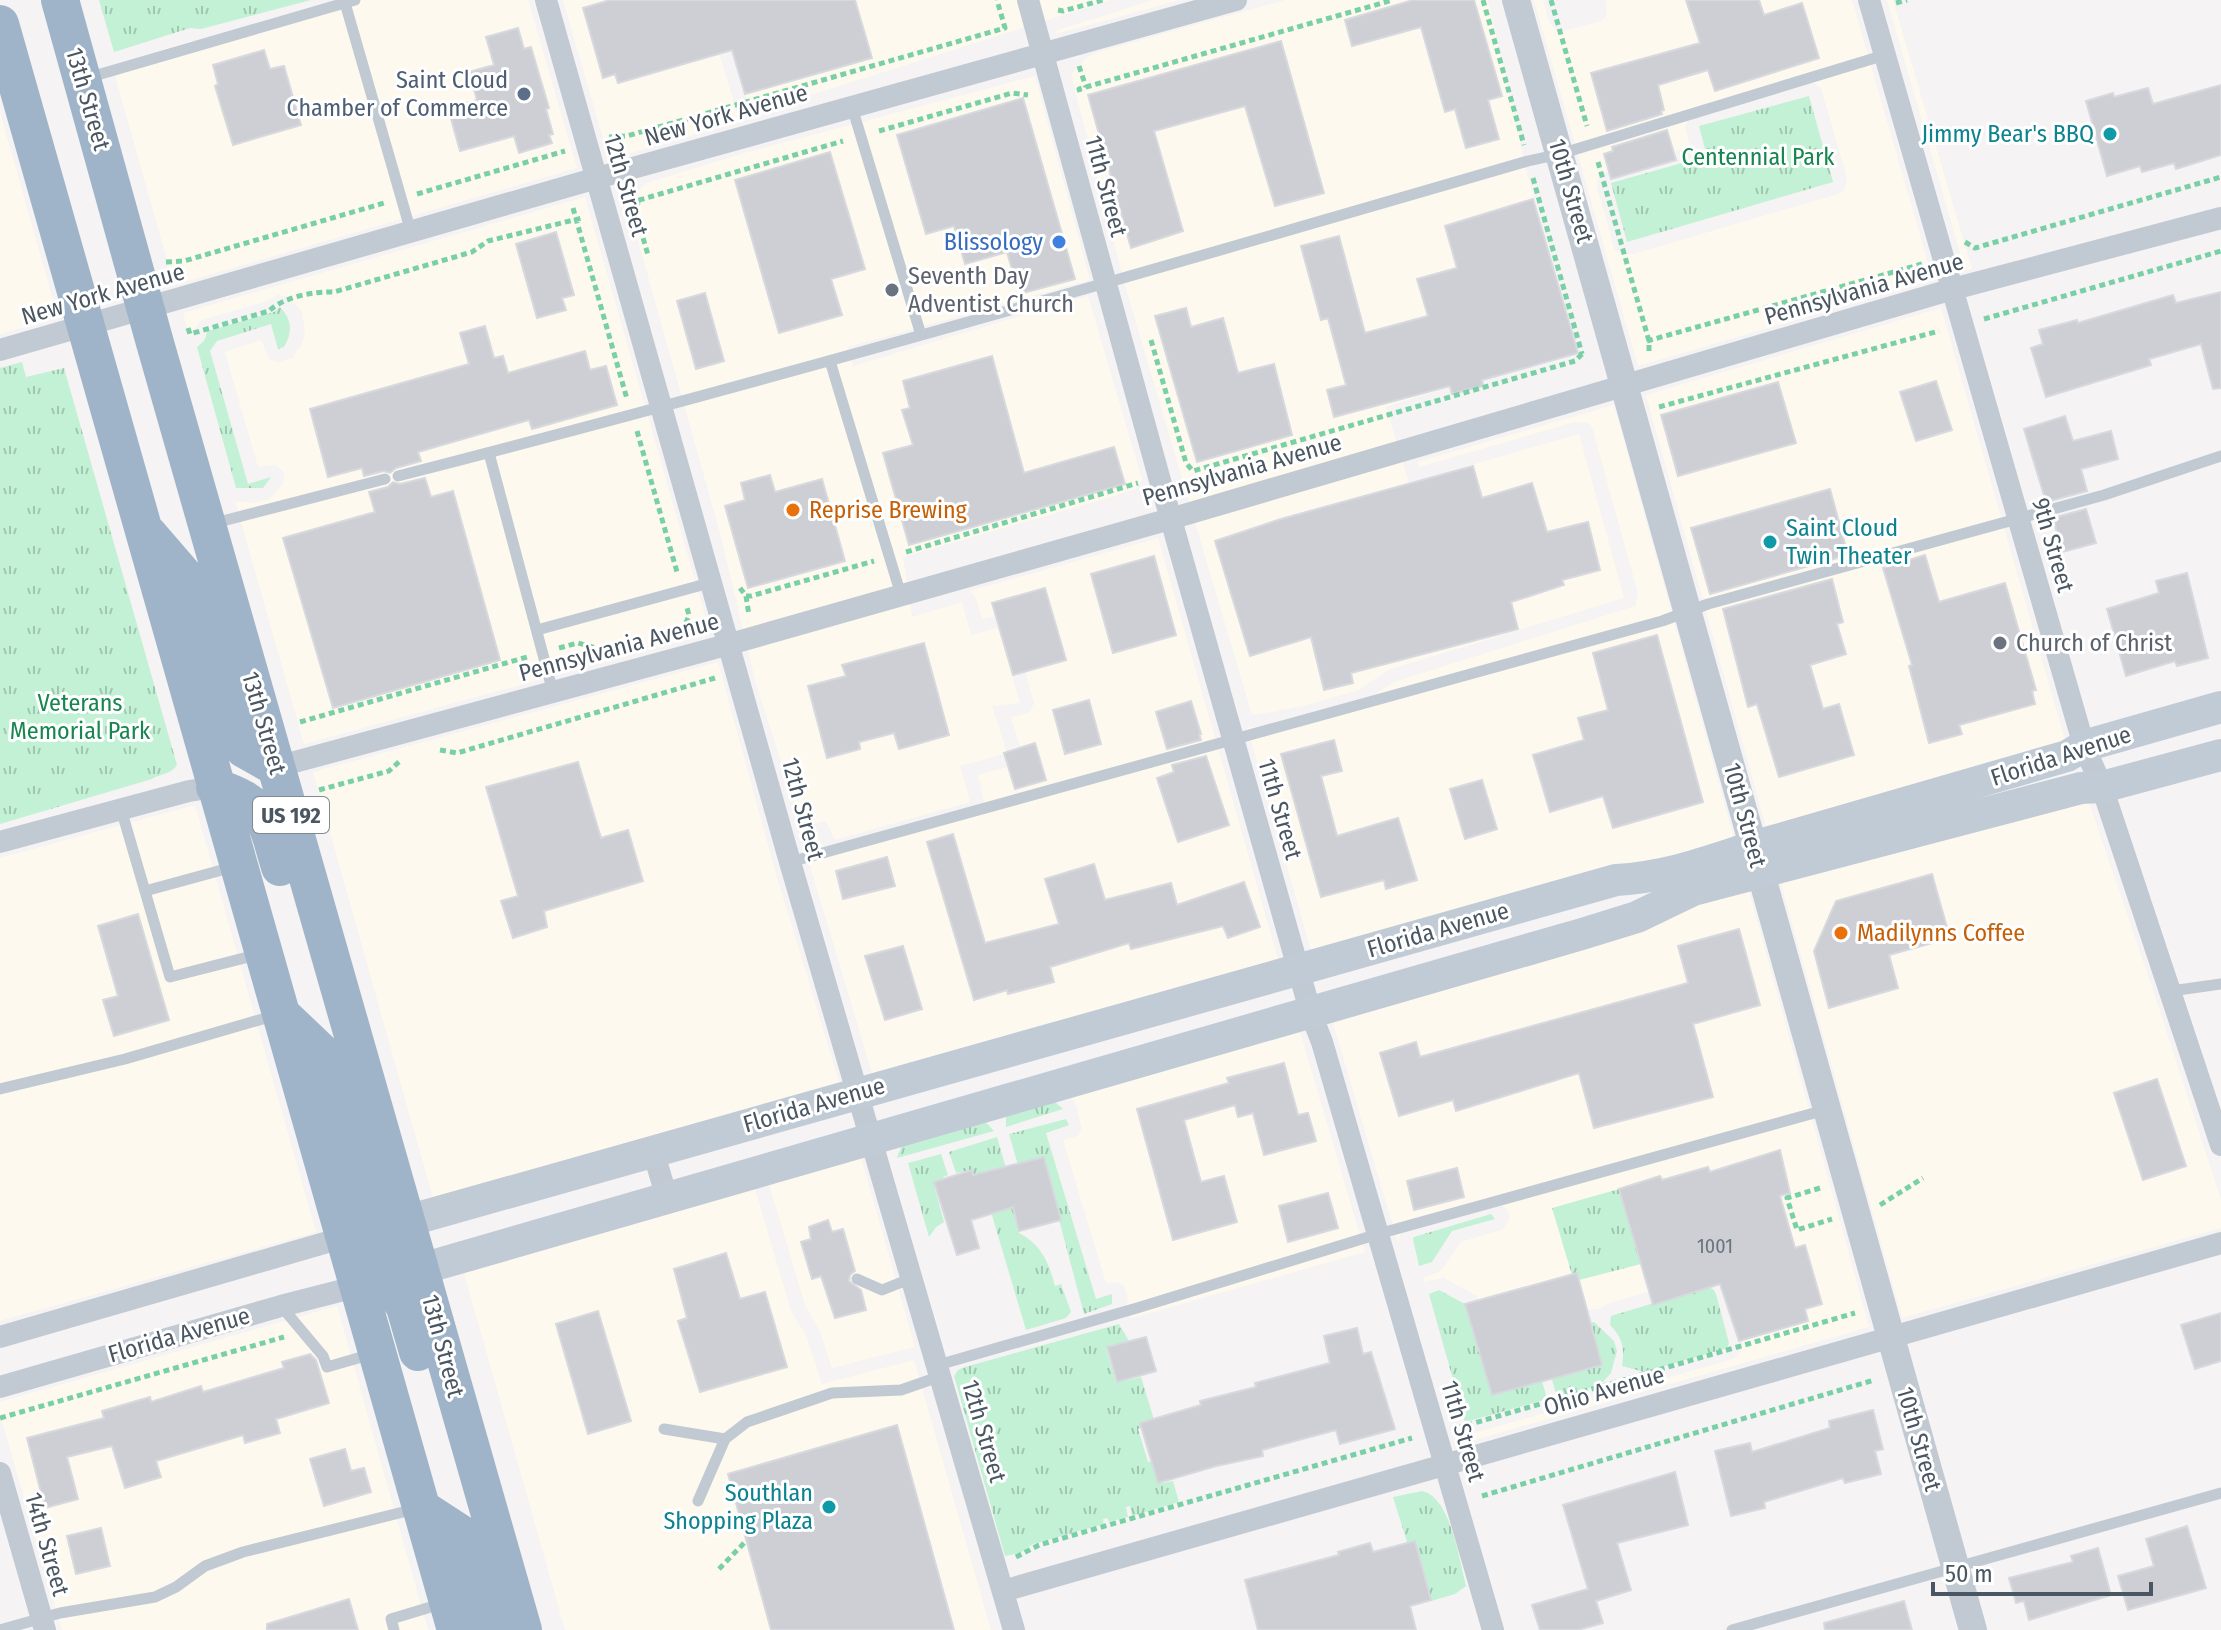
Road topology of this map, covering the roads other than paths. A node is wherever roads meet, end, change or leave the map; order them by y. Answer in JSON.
{"nodes":[{"id":1,"x":34,"y":0,"type":"edge"},
{"id":2,"x":60,"y":0,"type":"edge"},
{"id":3,"x":546,"y":0,"type":"edge"},
{"id":4,"x":1028,"y":0,"type":"edge"},
{"id":5,"x":1236,"y":0,"type":"edge"},
{"id":6,"x":1516,"y":0,"type":"edge"},
{"id":7,"x":1869,"y":0,"type":"edge"},
{"id":8,"x":350,"y":2,"type":"edge"},
{"id":9,"x":1,"y":33,"type":"edge"},
{"id":10,"x":1044,"y":53,"type":"junction"},
{"id":11,"x":1885,"y":55,"type":"junction"},
{"id":12,"x":82,"y":79,"type":"junction"},
{"id":13,"x":852,"y":107,"type":"junction"},
{"id":14,"x":1560,"y":154,"type":"junction"},
{"id":15,"x":597,"y":178,"type":"junction"},
{"id":16,"x":2221,"y":218,"type":"edge"},
{"id":17,"x":411,"y":232,"type":"junction"},
{"id":18,"x":1106,"y":283,"type":"junction"},
{"id":19,"x":1953,"y":289,"type":"junction"},
{"id":20,"x":146,"y":308,"type":"junction"},
{"id":21,"x":85,"y":326,"type":"junction"},
{"id":22,"x":921,"y":335,"type":"junction"},
{"id":23,"x":0,"y":350,"type":"edge"},
{"id":24,"x":830,"y":361,"type":"junction"},
{"id":25,"x":1626,"y":386,"type":"junction"},
{"id":26,"x":662,"y":406,"type":"junction"},
{"id":27,"x":489,"y":453,"type":"junction"},
{"id":28,"x":2221,"y":456,"type":"edge"},
{"id":29,"x":398,"y":476,"type":"dead end"},
{"id":30,"x":385,"y":479,"type":"dead end"},
{"id":31,"x":2018,"y":518,"type":"junction"},
{"id":32,"x":1170,"y":519,"type":"junction"},
{"id":33,"x":208,"y":525,"type":"junction"},
{"id":34,"x":141,"y":526,"type":"junction"},
{"id":35,"x":713,"y":582,"type":"junction"},
{"id":36,"x":901,"y":595,"type":"junction"},
{"id":37,"x":1689,"y":612,"type":"junction"},
{"id":38,"x":537,"y":630,"type":"junction"},
{"id":39,"x":730,"y":644,"type":"junction"},
{"id":40,"x":553,"y":692,"type":"junction"},
{"id":41,"x":2221,"y":707,"type":"edge"},
{"id":42,"x":1233,"y":739,"type":"junction"},
{"id":43,"x":2084,"y":746,"type":"junction"},
{"id":44,"x":2221,"y":755,"type":"edge"},
{"id":45,"x":276,"y":767,"type":"junction"},
{"id":46,"x":215,"y":787,"type":"junction"},
{"id":47,"x":2102,"y":787,"type":"junction"},
{"id":48,"x":121,"y":809,"type":"junction"},
{"id":49,"x":0,"y":842,"type":"edge"},
{"id":50,"x":1758,"y":860,"type":"junction"},
{"id":51,"x":790,"y":862,"type":"junction"},
{"id":52,"x":238,"y":866,"type":"junction"},
{"id":53,"x":145,"y":891,"type":"junction"},
{"id":54,"x":263,"y":953,"type":"junction"},
{"id":55,"x":1299,"y":969,"type":"junction"},
{"id":56,"x":339,"y":984,"type":"junction"},
{"id":57,"x":2221,"y":984,"type":"edge"},
{"id":58,"x":2171,"y":991,"type":"junction"},
{"id":59,"x":281,"y":1014,"type":"junction"},
{"id":60,"x":1311,"y":1014,"type":"junction"},
{"id":61,"x":0,"y":1089,"type":"edge"},
{"id":62,"x":859,"y":1092,"type":"junction"},
{"id":63,"x":1827,"y":1110,"type":"junction"},
{"id":64,"x":873,"y":1139,"type":"junction"},
{"id":65,"x":2221,"y":1145,"type":"edge"},
{"id":66,"x":653,"y":1151,"type":"junction"},
{"id":67,"x":667,"y":1198,"type":"junction"},
{"id":68,"x":407,"y":1221,"type":"junction"},
{"id":69,"x":1378,"y":1234,"type":"junction"},
{"id":70,"x":345,"y":1237,"type":"junction"},
{"id":71,"x":2221,"y":1243,"type":"edge"},
{"id":72,"x":421,"y":1269,"type":"junction"},
{"id":73,"x":913,"y":1278,"type":"junction"},
{"id":74,"x":857,"y":1279,"type":"dead end"},
{"id":75,"x":359,"y":1286,"type":"junction"},
{"id":76,"x":281,"y":1306,"type":"junction"},
{"id":77,"x":0,"y":1337,"type":"edge"},
{"id":78,"x":1889,"y":1337,"type":"junction"},
{"id":79,"x":378,"y":1353,"type":"junction"},
{"id":80,"x":939,"y":1370,"type":"junction"},
{"id":81,"x":0,"y":1387,"type":"edge"},
{"id":82,"x":664,"y":1429,"type":"dead end"},
{"id":83,"x":725,"y":1439,"type":"junction"},
{"id":84,"x":470,"y":1444,"type":"junction"},
{"id":85,"x":1446,"y":1464,"type":"junction"},
{"id":86,"x":0,"y":1473,"type":"edge"},
{"id":87,"x":2221,"y":1493,"type":"edge"},
{"id":88,"x":698,"y":1501,"type":"dead end"},
{"id":89,"x":421,"y":1508,"type":"junction"},
{"id":90,"x":1955,"y":1567,"type":"junction"},
{"id":91,"x":1003,"y":1591,"type":"junction"},
{"id":92,"x":452,"y":1616,"type":"edge"},
{"id":93,"x":43,"y":1623,"type":"edge"},
{"id":94,"x":0,"y":1630,"type":"edge"},
{"id":95,"x":394,"y":1630,"type":"edge"},
{"id":96,"x":489,"y":1630,"type":"edge"},
{"id":97,"x":523,"y":1630,"type":"edge"},
{"id":98,"x":1014,"y":1630,"type":"edge"},
{"id":99,"x":1493,"y":1630,"type":"edge"},
{"id":100,"x":1732,"y":1630,"type":"edge"},
{"id":101,"x":1973,"y":1630,"type":"edge"}],
"edges":[{"from":1,"to":12,"type":"highway"},
{"from":2,"to":12,"type":"highway","name":"13th Street","number":"US 192"},
{"from":3,"to":15,"type":"street","name":"12th Street"},
{"from":4,"to":10,"type":"street","name":"11th Street"},
{"from":5,"to":10,"type":"street","name":"New York Avenue"},
{"from":6,"to":14,"type":"street","name":"10th Street"},
{"from":7,"to":11,"type":"street","name":"9th Street"},
{"from":8,"to":12,"type":"lane"},
{"from":8,"to":17,"type":"lane"},
{"from":9,"to":21,"type":"highway","number":"US 192"},
{"from":10,"to":13,"type":"street","name":"New York Avenue"},
{"from":10,"to":18,"type":"street","name":"11th Street"},
{"from":11,"to":14,"type":"lane"},
{"from":11,"to":19,"type":"street","name":"9th Street"},
{"from":12,"to":20,"type":"highway","name":"13th Street","number":"US 192"},
{"from":13,"to":15,"type":"street","name":"New York Avenue"},
{"from":13,"to":22,"type":"lane"},
{"from":14,"to":18,"type":"lane"},
{"from":14,"to":25,"type":"street","name":"10th Street"},
{"from":15,"to":17,"type":"street","name":"New York Avenue"},
{"from":15,"to":26,"type":"street","name":"12th Street"},
{"from":16,"to":19,"type":"street","name":"Pennsylvania Avenue"},
{"from":17,"to":20,"type":"street","name":"New York Avenue"},
{"from":18,"to":22,"type":"lane"},
{"from":18,"to":32,"type":"street","name":"11th Street"},
{"from":19,"to":25,"type":"street","name":"Pennsylvania Avenue"},
{"from":19,"to":31,"type":"street","name":"9th Street"},
{"from":20,"to":21,"type":"street","name":"New York Avenue"},
{"from":20,"to":33,"type":"highway","name":"13th Street","number":"US 192"},
{"from":21,"to":23,"type":"street","name":"New York Avenue"},
{"from":21,"to":34,"type":"highway","number":"US 192"},
{"from":22,"to":24,"type":"lane"},
{"from":24,"to":26,"type":"lane"},
{"from":24,"to":36,"type":"lane"},
{"from":25,"to":32,"type":"street","name":"Pennsylvania Avenue"},
{"from":25,"to":37,"type":"street","name":"10th Street"},
{"from":26,"to":27,"type":"lane"},
{"from":26,"to":35,"type":"street","name":"12th Street"},
{"from":27,"to":29,"type":"lane"},
{"from":27,"to":38,"type":"lane"},
{"from":28,"to":31,"type":"lane"},
{"from":30,"to":33,"type":"lane"},
{"from":31,"to":37,"type":"lane"},
{"from":31,"to":43,"type":"street","name":"9th Street"},
{"from":32,"to":36,"type":"street","name":"Pennsylvania Avenue"},
{"from":32,"to":42,"type":"street","name":"11th Street"},
{"from":33,"to":45,"type":"highway","name":"13th Street","number":"US 192"},
{"from":34,"to":45,"type":"highway"},
{"from":34,"to":46,"type":"highway","number":"US 192"},
{"from":35,"to":38,"type":"lane"},
{"from":35,"to":39,"type":"street","name":"12th Street"},
{"from":36,"to":39,"type":"street","name":"Pennsylvania Avenue"},
{"from":37,"to":42,"type":"lane"},
{"from":37,"to":50,"type":"street","name":"10th Street"},
{"from":38,"to":40,"type":"lane"},
{"from":39,"to":40,"type":"street","name":"Pennsylvania Avenue"},
{"from":39,"to":51,"type":"street","name":"12th Street"},
{"from":40,"to":45,"type":"street","name":"Pennsylvania Avenue"},
{"from":41,"to":43,"type":"main road","name":"Florida Avenue"},
{"from":42,"to":51,"type":"lane"},
{"from":42,"to":55,"type":"street","name":"11th Street"},
{"from":43,"to":47,"type":"street","name":"9th Street"},
{"from":43,"to":50,"type":"main road","name":"Florida Avenue"},
{"from":44,"to":47,"type":"main road","name":"Florida Avenue"},
{"from":45,"to":56,"type":"highway","name":"13th Street","number":"US 192"},
{"from":46,"to":48,"type":"street"},
{"from":46,"to":52,"type":"highway","number":"US 192"},
{"from":46,"to":56,"type":"highway"},
{"from":47,"to":50,"type":"main road","name":"Florida Avenue"},
{"from":47,"to":58,"type":"street","name":"9th Street"},
{"from":48,"to":49,"type":"street"},
{"from":48,"to":53,"type":"lane"},
{"from":50,"to":55,"type":"main road","name":"Florida Avenue"},
{"from":50,"to":60,"type":"main road","name":"Florida Avenue"},
{"from":50,"to":63,"type":"street","name":"10th Street"},
{"from":51,"to":62,"type":"street","name":"12th Street"},
{"from":52,"to":53,"type":"lane"},
{"from":52,"to":54,"type":"highway","number":"US 192"},
{"from":53,"to":54,"type":"lane"},
{"from":54,"to":59,"type":"highway","number":"US 192"},
{"from":55,"to":60,"type":"street","name":"11th Street"},
{"from":55,"to":62,"type":"main road","name":"Florida Avenue"},
{"from":56,"to":68,"type":"highway","name":"13th Street","number":"US 192"},
{"from":57,"to":58,"type":"lane"},
{"from":58,"to":65,"type":"street","name":"9th Street"},
{"from":59,"to":61,"type":"lane"},
{"from":59,"to":70,"type":"highway","number":"US 192"},
{"from":59,"to":72,"type":"highway"},
{"from":60,"to":64,"type":"main road","name":"Florida Avenue"},
{"from":60,"to":69,"type":"street","name":"11th Street"},
{"from":62,"to":64,"type":"street","name":"12th Street"},
{"from":62,"to":66,"type":"main road","name":"Florida Avenue"},
{"from":63,"to":69,"type":"lane"},
{"from":63,"to":78,"type":"street","name":"10th Street"},
{"from":64,"to":67,"type":"main road","name":"Florida Avenue"},
{"from":64,"to":73,"type":"street","name":"12th Street"},
{"from":66,"to":67,"type":"street"},
{"from":66,"to":68,"type":"main road","name":"Florida Avenue"},
{"from":67,"to":72,"type":"main road","name":"Florida Avenue"},
{"from":68,"to":72,"type":"highway","name":"13th Street","number":"US 192"},
{"from":69,"to":80,"type":"lane"},
{"from":69,"to":85,"type":"street","name":"11th Street"},
{"from":70,"to":75,"type":"highway","number":"US 192"},
{"from":70,"to":77,"type":"street","name":"Florida Avenue"},
{"from":70,"to":84,"type":"highway"},
{"from":71,"to":78,"type":"street","name":"Ohio Avenue"},
{"from":72,"to":84,"type":"highway","name":"13th Street","number":"US 192"},
{"from":73,"to":74,"type":"lane"},
{"from":73,"to":80,"type":"street","name":"12th Street"},
{"from":75,"to":76,"type":"street","name":"Florida Avenue"},
{"from":75,"to":79,"type":"highway","number":"US 192"},
{"from":76,"to":79,"type":"lane"},
{"from":76,"to":81,"type":"street","name":"Florida Avenue"},
{"from":78,"to":85,"type":"street","name":"Ohio Avenue"},
{"from":78,"to":90,"type":"street","name":"10th Street"},
{"from":79,"to":89,"type":"highway","number":"US 192"},
{"from":80,"to":83,"type":"lane"},
{"from":80,"to":91,"type":"street","name":"12th Street"},
{"from":82,"to":83,"type":"lane"},
{"from":83,"to":88,"type":"lane"},
{"from":84,"to":97,"type":"highway","name":"13th Street","number":"US 192"},
{"from":85,"to":91,"type":"street","name":"Ohio Avenue"},
{"from":85,"to":99,"type":"street","name":"11th Street"},
{"from":86,"to":93,"type":"street","name":"14th Street"},
{"from":87,"to":90,"type":"lane"},
{"from":89,"to":92,"type":"highway","number":"US 192"},
{"from":89,"to":93,"type":"lane"},
{"from":89,"to":96,"type":"highway"},
{"from":90,"to":100,"type":"lane"},
{"from":90,"to":101,"type":"street","name":"10th Street"},
{"from":91,"to":98,"type":"street","name":"12th Street"},
{"from":92,"to":95,"type":"lane"},
{"from":93,"to":94,"type":"lane"}]}
